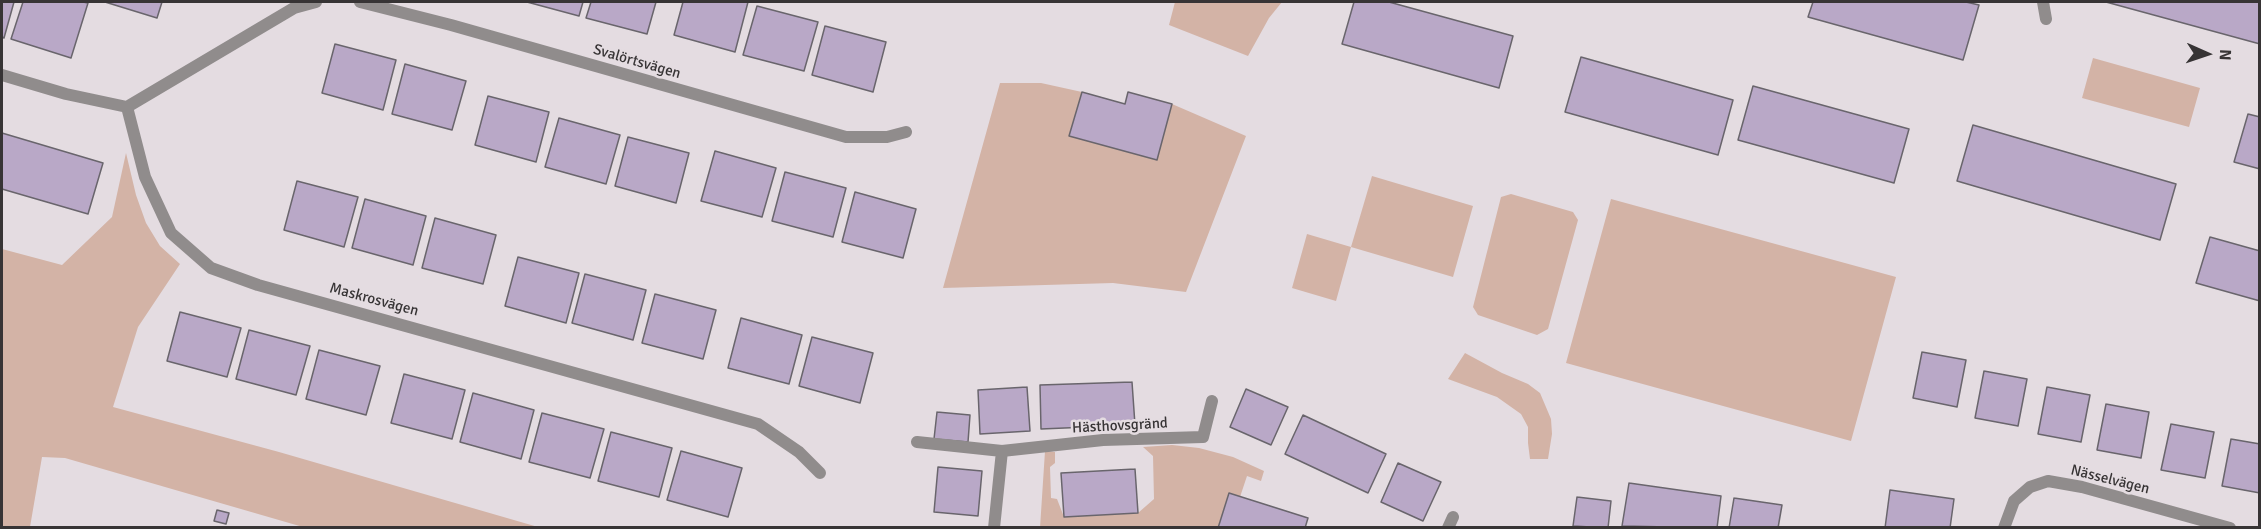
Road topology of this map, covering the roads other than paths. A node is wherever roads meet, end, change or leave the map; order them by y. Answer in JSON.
{"nodes":[{"id":1,"x":316,"y":2,"type":"edge"},
{"id":2,"x":360,"y":2,"type":"edge"},
{"id":3,"x":2043,"y":2,"type":"edge"},
{"id":4,"x":2046,"y":19,"type":"dead end"},
{"id":5,"x":2,"y":75,"type":"edge"},
{"id":6,"x":127,"y":107,"type":"junction"},
{"id":7,"x":906,"y":132,"type":"dead end"},
{"id":8,"x":1212,"y":401,"type":"dead end"},
{"id":9,"x":917,"y":442,"type":"dead end"},
{"id":10,"x":1002,"y":451,"type":"junction"},
{"id":11,"x":820,"y":473,"type":"dead end"},
{"id":12,"x":994,"y":528,"type":"edge"},
{"id":13,"x":2004,"y":528,"type":"edge"},
{"id":14,"x":2230,"y":528,"type":"edge"}],
"edges":[{"from":1,"to":6,"type":"street"},
{"from":2,"to":7,"type":"street","name":"Svalörtsvägen"},
{"from":3,"to":4,"type":"street"},
{"from":5,"to":6,"type":"street"},
{"from":6,"to":11,"type":"street","name":"Maskrosvägen"},
{"from":8,"to":10,"type":"street","name":"Hästhovsgränd"},
{"from":9,"to":10,"type":"street","name":"Hästhovsgränd"},
{"from":10,"to":12,"type":"street"},
{"from":13,"to":14,"type":"street","name":"Nässelvägen"}]}
